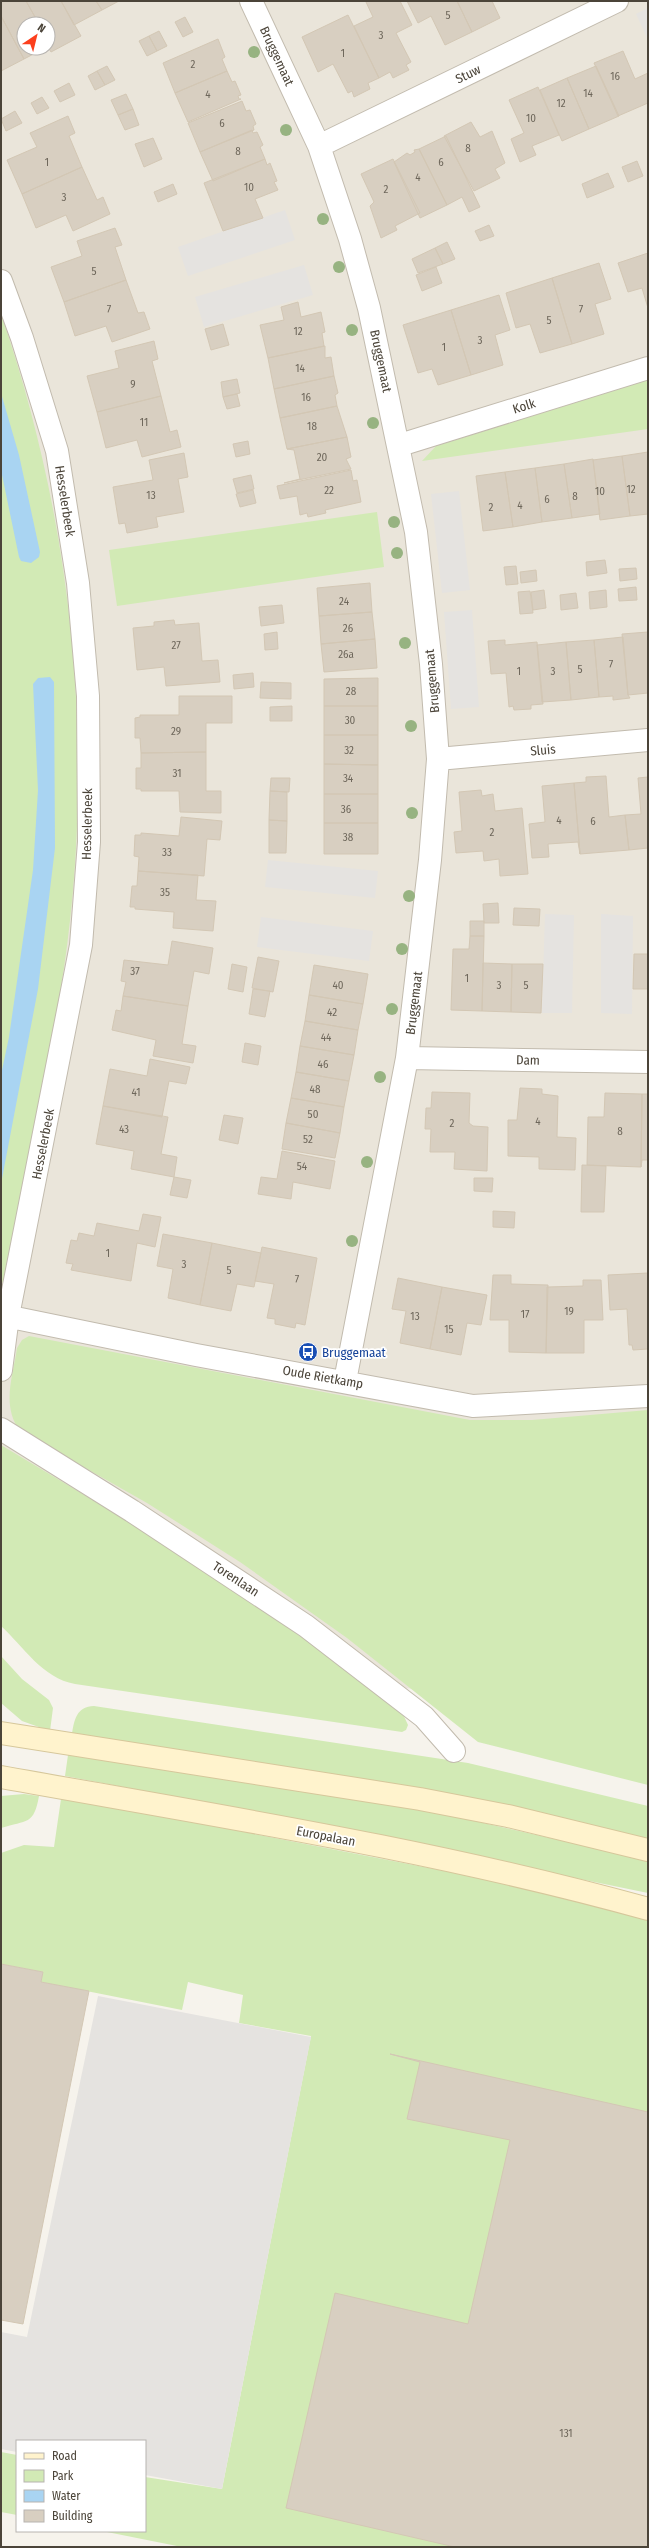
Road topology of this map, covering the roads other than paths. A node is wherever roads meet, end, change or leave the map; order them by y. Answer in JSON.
{"nodes":[{"id":1,"x":251,"y":1,"type":"edge"},
{"id":2,"x":617,"y":1,"type":"edge"},
{"id":3,"x":319,"y":146,"type":"junction"},
{"id":4,"x":1,"y":281,"type":"edge"},
{"id":5,"x":648,"y":368,"type":"edge"},
{"id":6,"x":400,"y":445,"type":"junction"},
{"id":7,"x":648,"y":740,"type":"edge"},
{"id":8,"x":438,"y":759,"type":"junction"},
{"id":9,"x":407,"y":1058,"type":"junction"},
{"id":10,"x":648,"y":1062,"type":"edge"},
{"id":11,"x":5,"y":1315,"type":"edge"},
{"id":12,"x":1,"y":1370,"type":"edge"},
{"id":13,"x":345,"y":1381,"type":"junction"},
{"id":14,"x":648,"y":1396,"type":"edge"},
{"id":15,"x":1,"y":1430,"type":"edge"},
{"id":16,"x":1,"y":1733,"type":"edge"},
{"id":17,"x":454,"y":1751,"type":"dead end"},
{"id":18,"x":1,"y":1777,"type":"edge"},
{"id":19,"x":648,"y":1850,"type":"edge"},
{"id":20,"x":648,"y":1909,"type":"edge"}],
"edges":[{"from":1,"to":3,"type":"street","name":"Bruggemaat"},
{"from":2,"to":3,"type":"street","name":"Stuw"},
{"from":3,"to":6,"type":"street","name":"Bruggemaat"},
{"from":4,"to":11,"type":"street","name":"Hesselerbeek"},
{"from":5,"to":6,"type":"street","name":"Kolk"},
{"from":6,"to":8,"type":"street","name":"Bruggemaat"},
{"from":7,"to":8,"type":"street","name":"Sluis"},
{"from":8,"to":9,"type":"street","name":"Bruggemaat"},
{"from":9,"to":10,"type":"street","name":"Dam"},
{"from":9,"to":13,"type":"street","name":"Bruggemaat"},
{"from":11,"to":12,"type":"street","name":"Hesselerbeek"},
{"from":11,"to":13,"type":"street","name":"Oude Rietkamp"},
{"from":13,"to":14,"type":"street","name":"Oude Rietkamp"},
{"from":15,"to":17,"type":"street","name":"Torenlaan"},
{"from":16,"to":19,"type":"street"},
{"from":18,"to":20,"type":"street","name":"Europalaan"}]}
